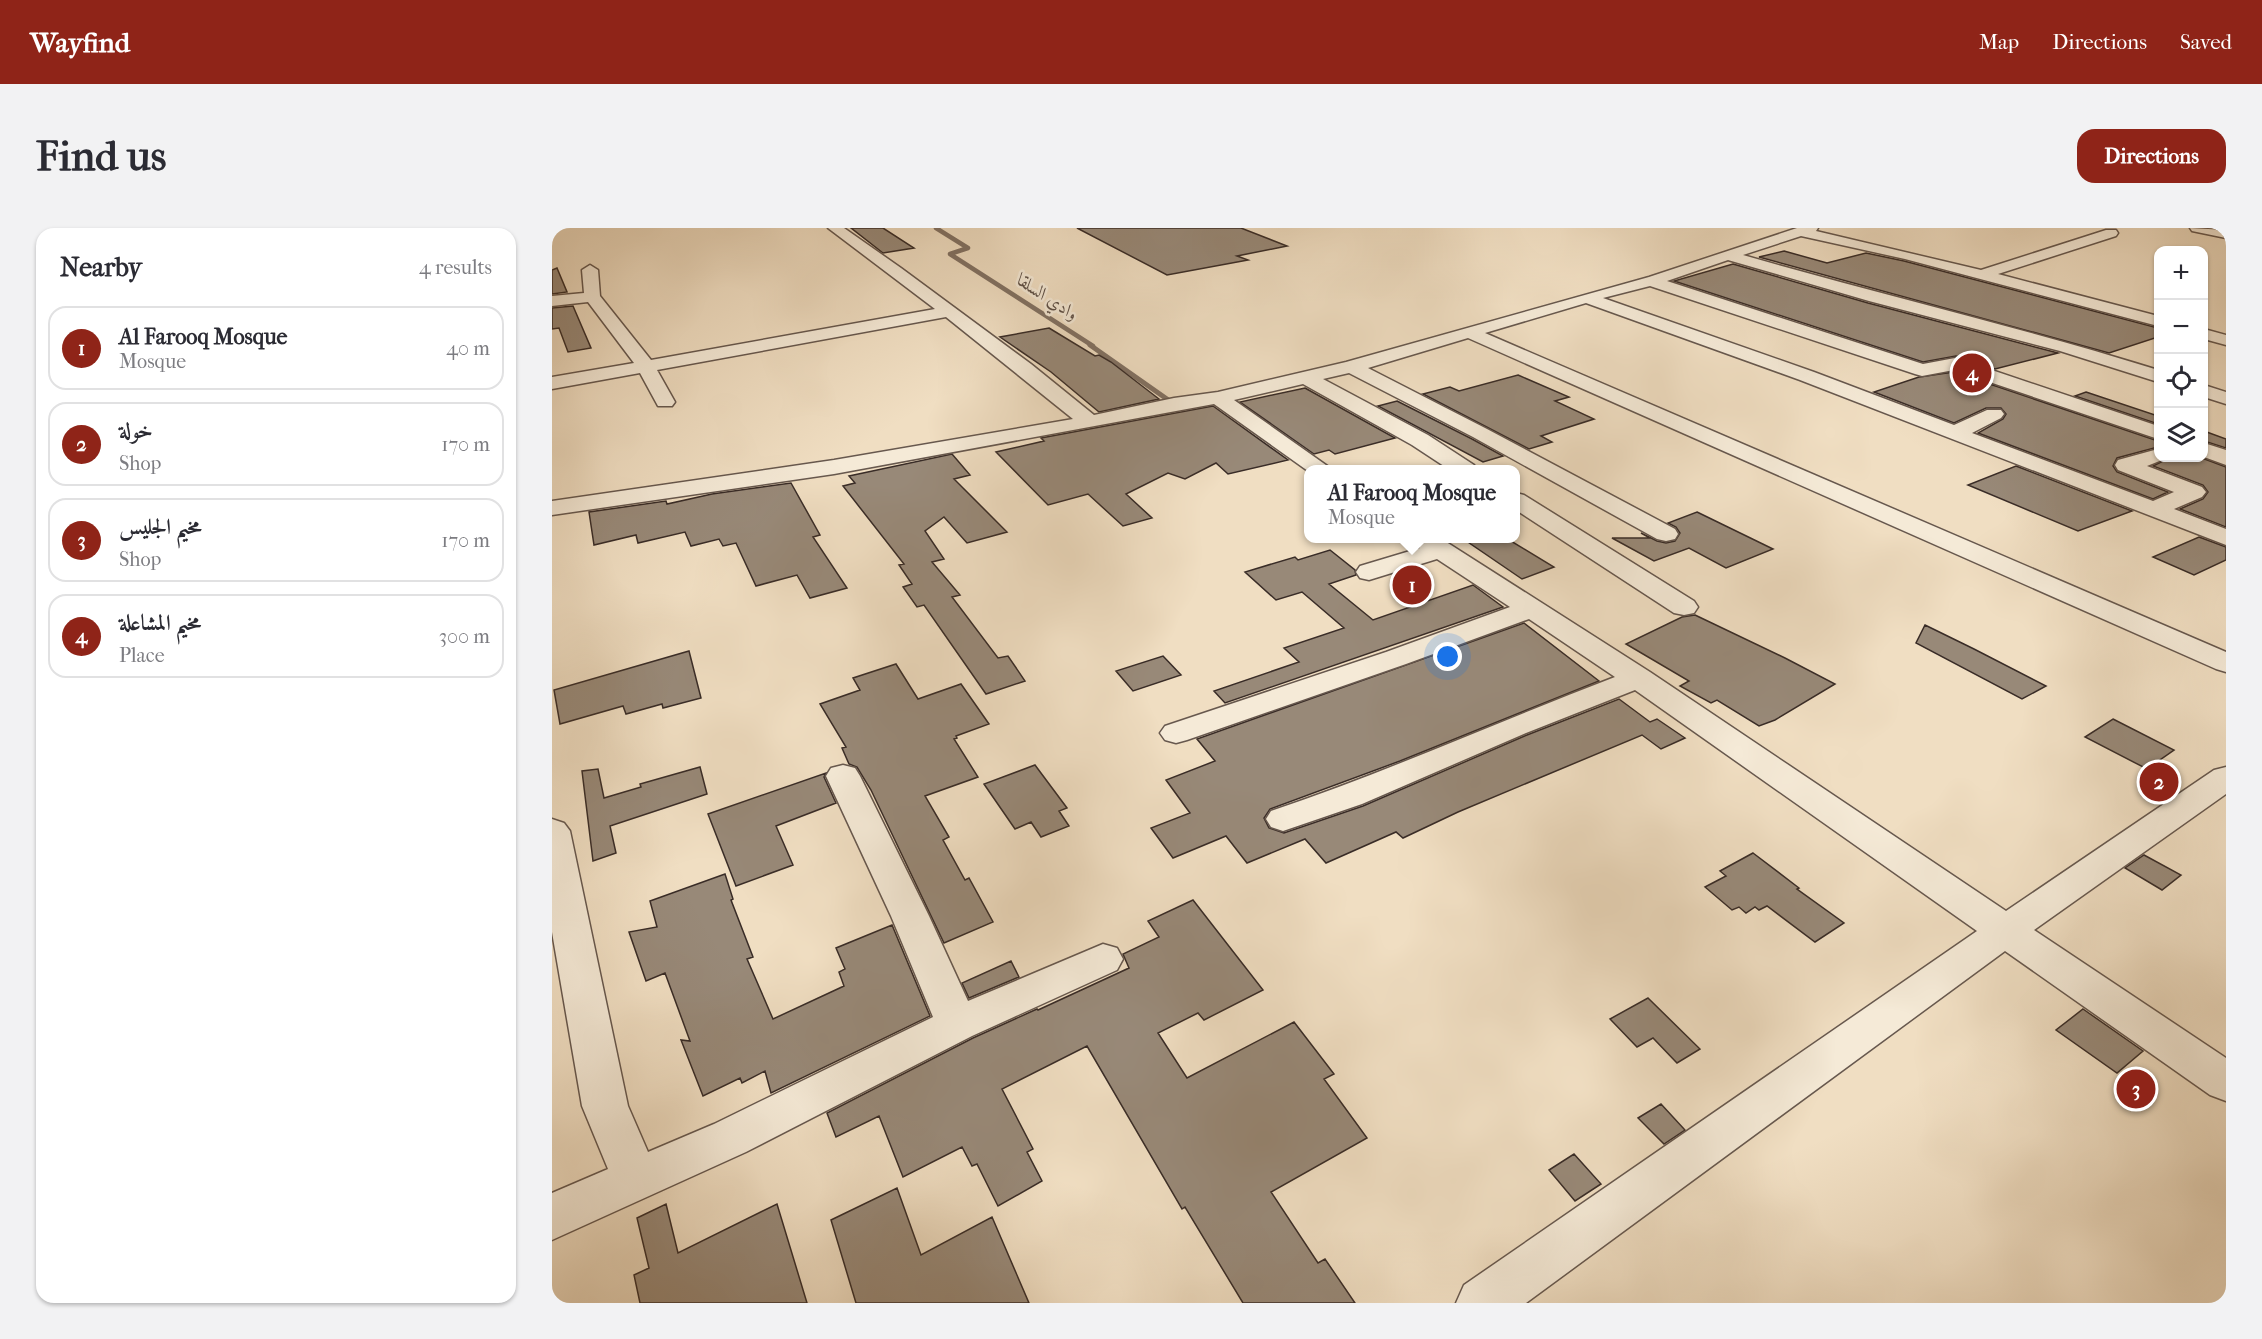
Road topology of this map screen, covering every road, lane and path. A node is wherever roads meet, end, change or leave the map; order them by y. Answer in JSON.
{"nodes":[{"id":1,"x":835,"y":228,"type":"edge"},
{"id":2,"x":2197,"y":228,"type":"edge"},
{"id":3,"x":1806,"y":230,"type":"edge"},
{"id":4,"x":2111,"y":233,"type":"dead end"},
{"id":5,"x":2226,"y":234,"type":"edge"},
{"id":6,"x":1725,"y":255,"type":"junction"},
{"id":7,"x":590,"y":270,"type":"dead end"},
{"id":8,"x":1980,"y":275,"type":"junction"},
{"id":9,"x":1652,"y":281,"type":"junction"},
{"id":10,"x":592,"y":297,"type":"junction"},
{"id":11,"x":1587,"y":298,"type":"junction"},
{"id":12,"x":552,"y":301,"type":"edge"},
{"id":13,"x":950,"y":311,"type":"junction"},
{"id":14,"x":2154,"y":320,"type":"edge"},
{"id":15,"x":1468,"y":332,"type":"junction"},
{"id":16,"x":2208,"y":335,"type":"edge"},
{"id":17,"x":2226,"y":340,"type":"edge"},
{"id":18,"x":646,"y":366,"type":"junction"},
{"id":19,"x":1351,"y":367,"type":"junction"},
{"id":20,"x":2154,"y":375,"type":"edge"},
{"id":21,"x":1306,"y":378,"type":"junction"},
{"id":22,"x":552,"y":383,"type":"edge"},
{"id":23,"x":2208,"y":392,"type":"edge"},
{"id":24,"x":1218,"y":398,"type":"junction"},
{"id":25,"x":2226,"y":398,"type":"edge"},
{"id":26,"x":665,"y":402,"type":"dead end"},
{"id":27,"x":1994,"y":414,"type":"dead end"},
{"id":28,"x":1090,"y":422,"type":"junction"},
{"id":29,"x":1955,"y":433,"type":"junction"},
{"id":30,"x":2154,"y":433,"type":"edge"},
{"id":31,"x":2044,"y":441,"type":"dead end"},
{"id":32,"x":2208,"y":451,"type":"edge"},
{"id":33,"x":2012,"y":455,"type":"junction"},
{"id":34,"x":2154,"y":456,"type":"edge"},
{"id":35,"x":2226,"y":458,"type":"edge"},
{"id":36,"x":1315,"y":465,"type":"edge"},
{"id":37,"x":1458,"y":465,"type":"edge"},
{"id":38,"x":1520,"y":503,"type":"edge"},
{"id":39,"x":552,"y":508,"type":"edge"},
{"id":40,"x":2153,"y":510,"type":"junction"},
{"id":41,"x":1666,"y":534,"type":"dead end"},
{"id":42,"x":2226,"y":538,"type":"edge"},
{"id":43,"x":1430,"y":544,"type":"edge"},
{"id":44,"x":1369,"y":572,"type":"dead end"},
{"id":45,"x":1684,"y":607,"type":"dead end"},
{"id":46,"x":1532,"y":608,"type":"junction"},
{"id":47,"x":2226,"y":663,"type":"edge"},
{"id":48,"x":1639,"y":678,"type":"junction"},
{"id":49,"x":1176,"y":733,"type":"dead end"},
{"id":50,"x":843,"y":776,"type":"dead end"},
{"id":51,"x":2226,"y":778,"type":"edge"},
{"id":52,"x":1284,"y":819,"type":"dead end"},
{"id":53,"x":552,"y":831,"type":"edge"},
{"id":54,"x":2005,"y":931,"type":"junction"},
{"id":55,"x":1103,"y":959,"type":"dead end"},
{"id":56,"x":957,"y":1024,"type":"junction"},
{"id":57,"x":2226,"y":1082,"type":"edge"},
{"id":58,"x":636,"y":1179,"type":"junction"},
{"id":59,"x":552,"y":1217,"type":"edge"},
{"id":60,"x":1482,"y":1303,"type":"edge"}],
"edges":[{"from":1,"to":13,"type":"street"},
{"from":2,"to":5,"type":"street"},
{"from":3,"to":6,"type":"street"},
{"from":3,"to":8,"type":"street"},
{"from":4,"to":8,"type":"street"},
{"from":6,"to":9,"type":"street"},
{"from":6,"to":20,"type":"street"},
{"from":7,"to":10,"type":"street"},
{"from":8,"to":14,"type":"street"},
{"from":9,"to":11,"type":"street"},
{"from":9,"to":30,"type":"street"},
{"from":10,"to":12,"type":"street"},
{"from":10,"to":18,"type":"street"},
{"from":11,"to":15,"type":"street"},
{"from":11,"to":29,"type":"street"},
{"from":13,"to":18,"type":"street"},
{"from":13,"to":28,"type":"street"},
{"from":15,"to":19,"type":"street"},
{"from":15,"to":47,"type":"street"},
{"from":16,"to":17,"type":"street"},
{"from":18,"to":22,"type":"street"},
{"from":18,"to":26,"type":"street"},
{"from":19,"to":21,"type":"street"},
{"from":19,"to":41,"type":"street"},
{"from":21,"to":24,"type":"street"},
{"from":21,"to":37,"type":"street"},
{"from":23,"to":25,"type":"street"},
{"from":24,"to":28,"type":"street"},
{"from":24,"to":36,"type":"street"},
{"from":27,"to":29,"type":"street"},
{"from":28,"to":39,"type":"street"},
{"from":29,"to":33,"type":"street"},
{"from":31,"to":33,"type":"street"},
{"from":32,"to":35,"type":"street"},
{"from":33,"to":40,"type":"street"},
{"from":34,"to":40,"type":"street"},
{"from":38,"to":45,"type":"street"},
{"from":40,"to":42,"type":"street"},
{"from":43,"to":44,"type":"street"},
{"from":43,"to":46,"type":"street"},
{"from":46,"to":48,"type":"street"},
{"from":46,"to":49,"type":"street"},
{"from":48,"to":52,"type":"street"},
{"from":48,"to":54,"type":"street"},
{"from":50,"to":56,"type":"street"},
{"from":51,"to":54,"type":"street"},
{"from":53,"to":58,"type":"street"},
{"from":54,"to":57,"type":"street"},
{"from":54,"to":60,"type":"street"},
{"from":55,"to":56,"type":"street"},
{"from":56,"to":58,"type":"street"},
{"from":58,"to":59,"type":"street"}]}
